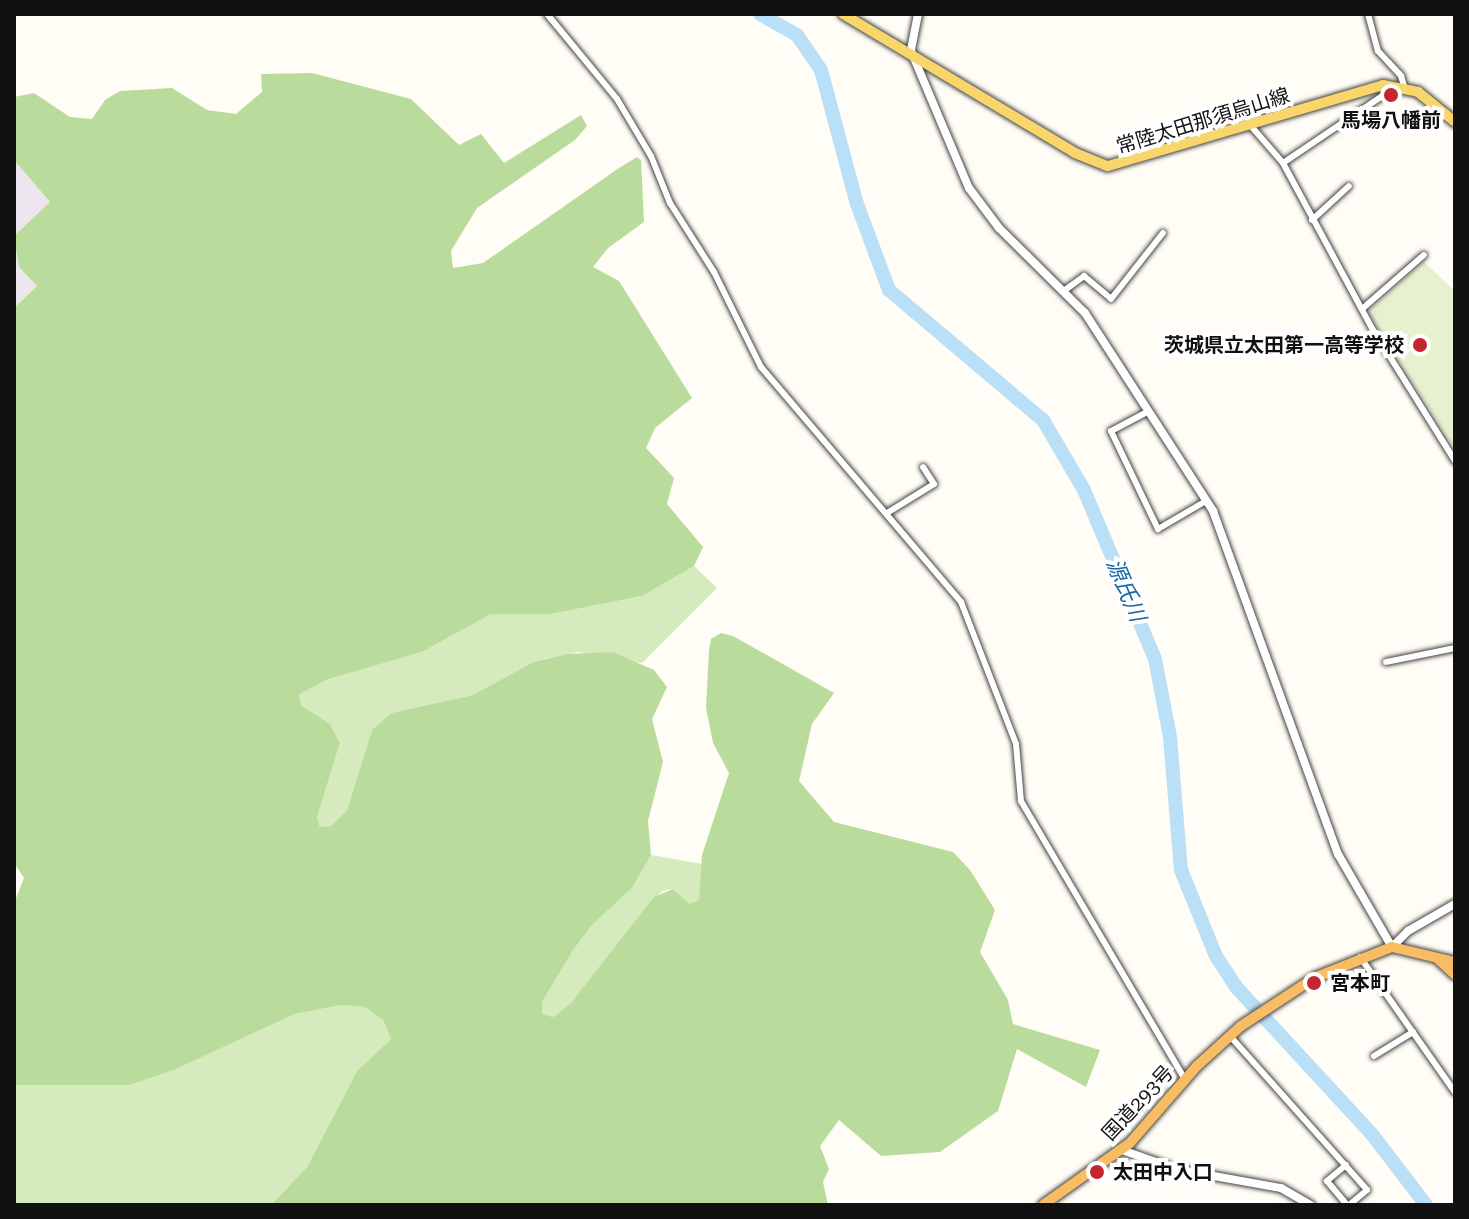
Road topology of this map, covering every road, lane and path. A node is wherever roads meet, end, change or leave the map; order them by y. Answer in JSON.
{"nodes":[{"id":1,"x":547,"y":14,"type":"edge"},
{"id":2,"x":843,"y":14,"type":"edge"},
{"id":3,"x":918,"y":14,"type":"edge"},
{"id":4,"x":1368,"y":14,"type":"edge"},
{"id":5,"x":913,"y":56,"type":"junction"},
{"id":6,"x":1401,"y":86,"type":"junction"},
{"id":7,"x":1455,"y":122,"type":"edge"},
{"id":8,"x":1251,"y":126,"type":"junction"},
{"id":9,"x":1283,"y":163,"type":"junction"},
{"id":10,"x":1349,"y":186,"type":"dead end"},
{"id":11,"x":1312,"y":220,"type":"junction"},
{"id":12,"x":1163,"y":233,"type":"dead end"},
{"id":13,"x":1424,"y":255,"type":"dead end"},
{"id":14,"x":1065,"y":290,"type":"junction"},
{"id":15,"x":1362,"y":309,"type":"junction"},
{"id":16,"x":1149,"y":411,"type":"junction"},
{"id":17,"x":1455,"y":461,"type":"edge"},
{"id":18,"x":923,"y":467,"type":"dead end"},
{"id":19,"x":1206,"y":501,"type":"junction"},
{"id":20,"x":887,"y":513,"type":"junction"},
{"id":21,"x":1455,"y":648,"type":"edge"},
{"id":22,"x":1386,"y":662,"type":"dead end"},
{"id":23,"x":1455,"y":904,"type":"edge"},
{"id":24,"x":1392,"y":947,"type":"junction"},
{"id":25,"x":1360,"y":956,"type":"junction"},
{"id":26,"x":1454,"y":968,"type":"edge"},
{"id":27,"x":1413,"y":1032,"type":"junction"},
{"id":28,"x":1230,"y":1036,"type":"junction"},
{"id":29,"x":1374,"y":1056,"type":"dead end"},
{"id":30,"x":1185,"y":1079,"type":"junction"},
{"id":31,"x":1455,"y":1092,"type":"edge"},
{"id":32,"x":1122,"y":1150,"type":"junction"},
{"id":33,"x":1346,"y":1165,"type":"junction"},
{"id":34,"x":1043,"y":1205,"type":"edge"},
{"id":35,"x":1311,"y":1205,"type":"edge"},
{"id":36,"x":1348,"y":1205,"type":"edge"}],
"edges":[{"from":1,"to":20,"type":"street"},
{"from":2,"to":5,"type":"main road","name":"常陸太田那須烏山線"},
{"from":3,"to":5,"type":"street"},
{"from":4,"to":6,"type":"street"},
{"from":5,"to":8,"type":"main road","name":"常陸太田那須烏山線"},
{"from":5,"to":14,"type":"street"},
{"from":6,"to":7,"type":"main road"},
{"from":6,"to":8,"type":"main road","name":"常陸太田那須烏山線"},
{"from":6,"to":9,"type":"street"},
{"from":8,"to":9,"type":"street"},
{"from":9,"to":11,"type":"street"},
{"from":10,"to":11,"type":"street"},
{"from":11,"to":15,"type":"street"},
{"from":12,"to":14,"type":"street"},
{"from":13,"to":15,"type":"street"},
{"from":14,"to":16,"type":"street"},
{"from":15,"to":17,"type":"street"},
{"from":16,"to":19,"type":"street"},
{"from":16,"to":19,"type":"street"},
{"from":18,"to":20,"type":"street"},
{"from":19,"to":24,"type":"street"},
{"from":20,"to":30,"type":"street"},
{"from":21,"to":22,"type":"street"},
{"from":23,"to":24,"type":"street"},
{"from":24,"to":25,"type":"highway"},
{"from":24,"to":26,"type":"highway"},
{"from":25,"to":27,"type":"street"},
{"from":25,"to":28,"type":"highway","name":"国道293号"},
{"from":27,"to":29,"type":"street"},
{"from":27,"to":31,"type":"street"},
{"from":28,"to":30,"type":"highway","name":"国道293号"},
{"from":28,"to":33,"type":"street"},
{"from":30,"to":32,"type":"highway","name":"国道293号"},
{"from":32,"to":34,"type":"highway","name":"国道293号"},
{"from":32,"to":35,"type":"street"},
{"from":33,"to":36,"type":"street"},
{"from":33,"to":36,"type":"street"}]}
